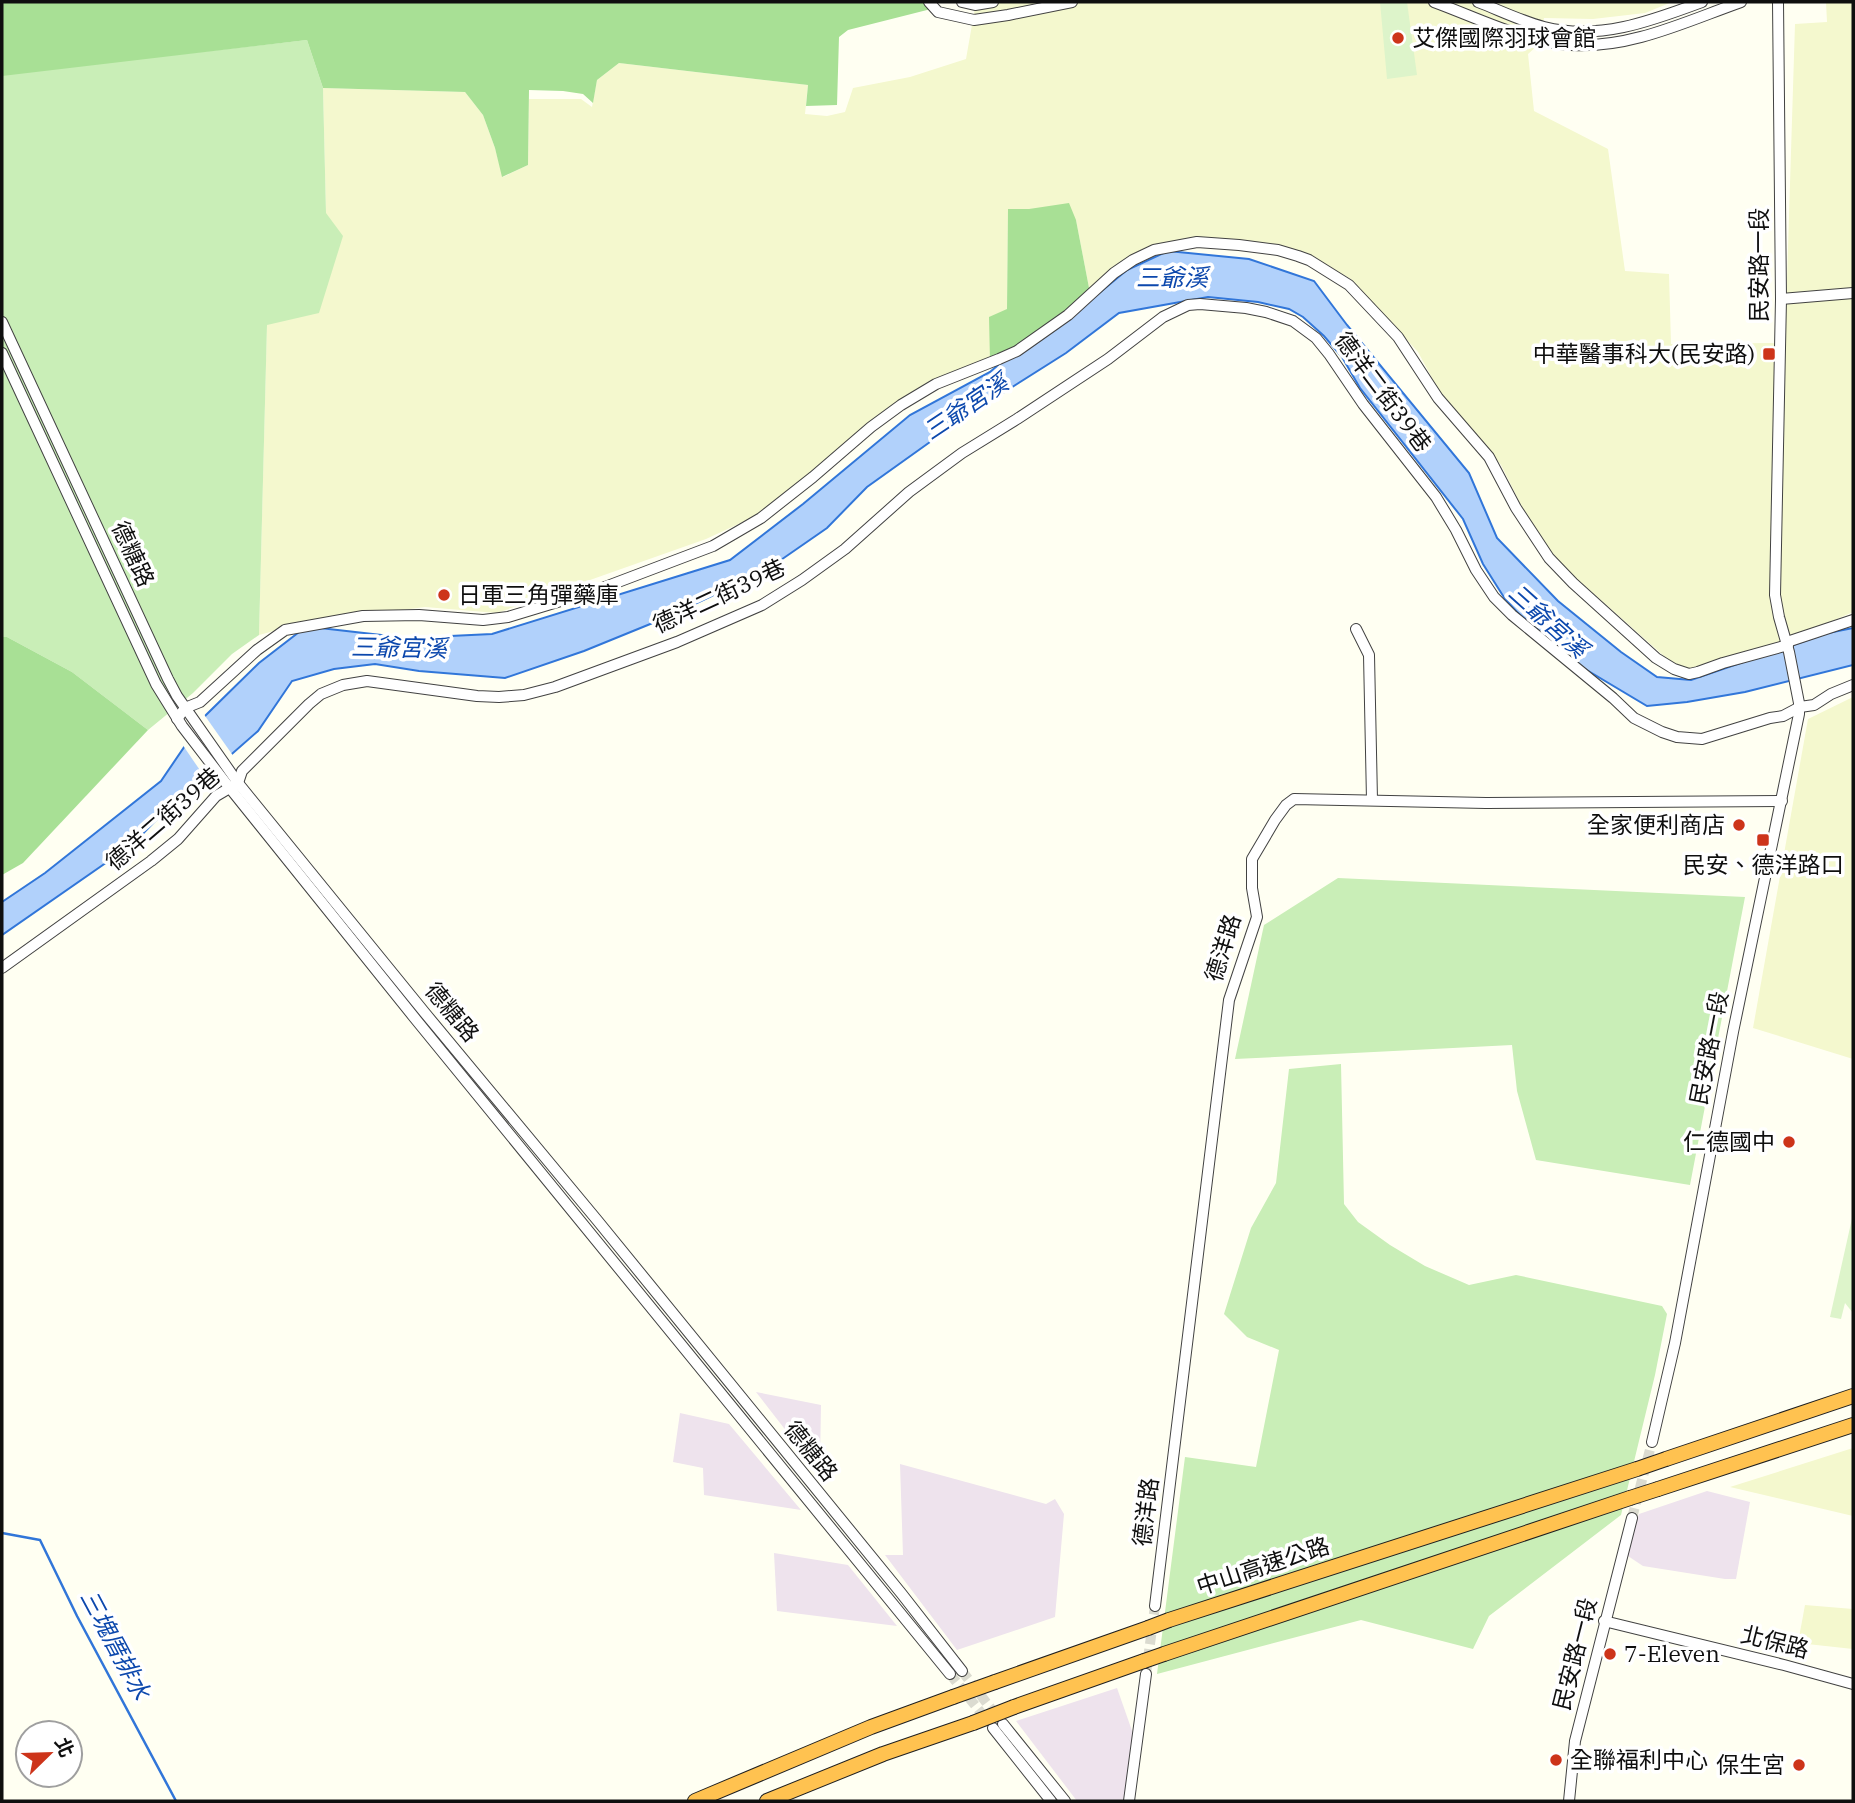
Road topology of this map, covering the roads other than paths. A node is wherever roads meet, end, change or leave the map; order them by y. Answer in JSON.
{"nodes":[{"id":1,"x":929,"y":2,"type":"edge"},
{"id":2,"x":962,"y":2,"type":"edge"},
{"id":3,"x":993,"y":2,"type":"edge"},
{"id":4,"x":1072,"y":2,"type":"edge"},
{"id":5,"x":1434,"y":2,"type":"edge"},
{"id":6,"x":1478,"y":2,"type":"edge"},
{"id":7,"x":1702,"y":2,"type":"edge"},
{"id":8,"x":1741,"y":2,"type":"edge"},
{"id":9,"x":1778,"y":2,"type":"edge"},
{"id":10,"x":1853,"y":293,"type":"edge"},
{"id":11,"x":1781,"y":299,"type":"junction"},
{"id":12,"x":2,"y":321,"type":"edge"},
{"id":13,"x":2,"y":353,"type":"edge"},
{"id":14,"x":1853,"y":620,"type":"edge"},
{"id":15,"x":1356,"y":629,"type":"dead end"},
{"id":16,"x":1788,"y":647,"type":"junction"},
{"id":17,"x":1853,"y":685,"type":"edge"},
{"id":18,"x":1799,"y":705,"type":"junction"},
{"id":19,"x":188,"y":712,"type":"junction"},
{"id":20,"x":180,"y":722,"type":"junction"},
{"id":21,"x":231,"y":782,"type":"junction"},
{"id":22,"x":1373,"y":800,"type":"junction"},
{"id":23,"x":1782,"y":801,"type":"junction"},
{"id":24,"x":2,"y":968,"type":"edge"},
{"id":25,"x":1853,"y":1396,"type":"edge"},
{"id":26,"x":1853,"y":1425,"type":"edge"},
{"id":27,"x":1652,"y":1442,"type":"tunnel mouth"},
{"id":28,"x":1632,"y":1518,"type":"tunnel mouth"},
{"id":29,"x":1155,"y":1606,"type":"tunnel mouth"},
{"id":30,"x":1604,"y":1621,"type":"junction"},
{"id":31,"x":1145,"y":1668,"type":"junction"},
{"id":32,"x":956,"y":1672,"type":"tunnel mouth"},
{"id":33,"x":1853,"y":1684,"type":"edge"},
{"id":34,"x":695,"y":1801,"type":"edge"},
{"id":35,"x":767,"y":1801,"type":"edge"},
{"id":36,"x":1051,"y":1801,"type":"edge"},
{"id":37,"x":1065,"y":1801,"type":"edge"},
{"id":38,"x":1129,"y":1801,"type":"edge"},
{"id":39,"x":1569,"y":1801,"type":"edge"}],
"edges":[{"from":1,"to":4,"type":"street"},
{"from":2,"to":3,"type":"street"},
{"from":5,"to":8,"type":"street"},
{"from":6,"to":7,"type":"street"},
{"from":9,"to":11,"type":"street","name":"民安路一段"},
{"from":10,"to":11,"type":"street"},
{"from":11,"to":16,"type":"street","name":"民安路一段"},
{"from":12,"to":19,"type":"street","name":"德糖路"},
{"from":13,"to":20,"type":"street","name":"德糖路"},
{"from":14,"to":16,"type":"street"},
{"from":15,"to":22,"type":"street"},
{"from":16,"to":18,"type":"street","name":"民安路一段"},
{"from":16,"to":19,"type":"street"},
{"from":17,"to":18,"type":"street","name":"德洋二街39巷"},
{"from":18,"to":21,"type":"street","name":"德洋二街39巷"},
{"from":18,"to":23,"type":"street","name":"民安路一段"},
{"from":19,"to":20,"type":"street"},
{"from":19,"to":21,"type":"street","name":"德糖路"},
{"from":20,"to":21,"type":"street","name":"德糖路"},
{"from":21,"to":24,"type":"street","name":"德洋二街39巷"},
{"from":21,"to":32,"type":"street","name":"德糖路"},
{"from":22,"to":23,"type":"street","name":"德洋路"},
{"from":22,"to":29,"type":"street","name":"德洋路"},
{"from":23,"to":27,"type":"street","name":"民安路一段"},
{"from":25,"to":34,"type":"highway","name":"中山高速公路","bridge":true},
{"from":26,"to":31,"type":"highway","bridge":true},
{"from":28,"to":30,"type":"street","name":"民安路一段"},
{"from":30,"to":33,"type":"street","name":"北保路"},
{"from":30,"to":39,"type":"street","name":"民安路一段"},
{"from":31,"to":35,"type":"highway","bridge":true},
{"from":31,"to":38,"type":"street"},
{"from":36,"to":37,"type":"street"}]}
